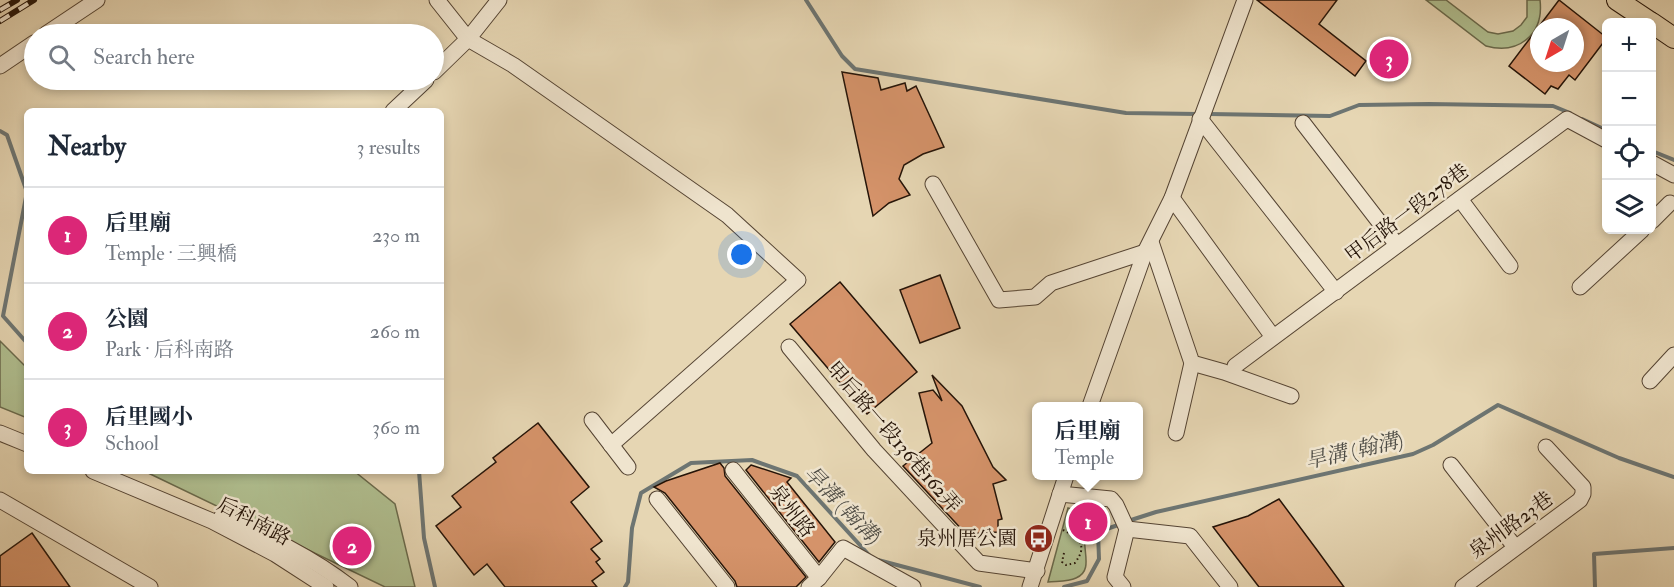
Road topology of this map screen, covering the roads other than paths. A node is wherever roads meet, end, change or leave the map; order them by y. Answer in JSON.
{"nodes":[{"id":1,"x":97,"y":0,"type":"edge"},
{"id":2,"x":437,"y":0,"type":"edge"},
{"id":3,"x":499,"y":0,"type":"edge"},
{"id":4,"x":1245,"y":0,"type":"edge"},
{"id":5,"x":1617,"y":0,"type":"edge"},
{"id":6,"x":1645,"y":14,"type":"edge"},
{"id":7,"x":61,"y":24,"type":"edge"},
{"id":8,"x":1674,"y":38,"type":"edge"},
{"id":9,"x":468,"y":39,"type":"junction"},
{"id":10,"x":24,"y":50,"type":"edge"},
{"id":11,"x":444,"y":62,"type":"edge"},
{"id":12,"x":0,"y":66,"type":"edge"},
{"id":13,"x":415,"y":90,"type":"edge"},
{"id":14,"x":396,"y":108,"type":"edge"},
{"id":15,"x":1202,"y":115,"type":"junction"},
{"id":16,"x":1304,"y":123,"type":"dead end"},
{"id":17,"x":1602,"y":138,"type":"edge"},
{"id":18,"x":1656,"y":165,"type":"edge"},
{"id":19,"x":1674,"y":175,"type":"edge"},
{"id":20,"x":933,"y":184,"type":"dead end"},
{"id":21,"x":1172,"y":198,"type":"junction"},
{"id":22,"x":1460,"y":199,"type":"junction"},
{"id":23,"x":1673,"y":202,"type":"edge"},
{"id":24,"x":1656,"y":217,"type":"edge"},
{"id":25,"x":1638,"y":234,"type":"edge"},
{"id":26,"x":1398,"y":245,"type":"junction"},
{"id":27,"x":1148,"y":247,"type":"junction"},
{"id":28,"x":1510,"y":266,"type":"dead end"},
{"id":29,"x":1580,"y":287,"type":"dead end"},
{"id":30,"x":1336,"y":292,"type":"junction"},
{"id":31,"x":1273,"y":338,"type":"junction"},
{"id":32,"x":789,"y":347,"type":"dead end"},
{"id":33,"x":1674,"y":356,"type":"edge"},
{"id":34,"x":1192,"y":363,"type":"junction"},
{"id":35,"x":1235,"y":366,"type":"dead end"},
{"id":36,"x":1650,"y":381,"type":"dead end"},
{"id":37,"x":1292,"y":396,"type":"dead end"},
{"id":38,"x":1091,"y":402,"type":"edge"},
{"id":39,"x":592,"y":420,"type":"dead end"},
{"id":40,"x":0,"y":423,"type":"edge"},
{"id":41,"x":24,"y":432,"type":"edge"},
{"id":42,"x":0,"y":433,"type":"edge"},
{"id":43,"x":1176,"y":433,"type":"dead end"},
{"id":44,"x":24,"y":443,"type":"edge"},
{"id":45,"x":611,"y":445,"type":"junction"},
{"id":46,"x":1545,"y":447,"type":"dead end"},
{"id":47,"x":1451,"y":465,"type":"dead end"},
{"id":48,"x":628,"y":467,"type":"dead end"},
{"id":49,"x":733,"y":470,"type":"dead end"},
{"id":50,"x":100,"y":474,"type":"edge"},
{"id":51,"x":127,"y":474,"type":"edge"},
{"id":52,"x":1065,"y":480,"type":"edge"},
{"id":53,"x":1060,"y":494,"type":"junction"},
{"id":54,"x":657,"y":499,"type":"dead end"},
{"id":55,"x":0,"y":500,"type":"edge"},
{"id":56,"x":1127,"y":529,"type":"junction"},
{"id":57,"x":1515,"y":547,"type":"junction"},
{"id":58,"x":1037,"y":571,"type":"junction"},
{"id":59,"x":328,"y":583,"type":"edge"},
{"id":60,"x":814,"y":583,"type":"edge"},
{"id":61,"x":150,"y":587,"type":"edge"},
{"id":62,"x":351,"y":587,"type":"edge"},
{"id":63,"x":727,"y":587,"type":"edge"},
{"id":64,"x":913,"y":587,"type":"edge"},
{"id":65,"x":1030,"y":587,"type":"edge"},
{"id":66,"x":1123,"y":587,"type":"edge"},
{"id":67,"x":1230,"y":587,"type":"edge"},
{"id":68,"x":1463,"y":587,"type":"edge"}],
"edges":[{"from":1,"to":7,"type":"street"},
{"from":2,"to":9,"type":"street"},
{"from":3,"to":9,"type":"street"},
{"from":4,"to":15,"type":"street"},
{"from":5,"to":6,"type":"main road"},
{"from":6,"to":8,"type":"main road"},
{"from":9,"to":11,"type":"street"},
{"from":9,"to":45,"type":"street"},
{"from":10,"to":12,"type":"street"},
{"from":13,"to":14,"type":"street"},
{"from":15,"to":21,"type":"street"},
{"from":15,"to":30,"type":"street"},
{"from":16,"to":26,"type":"street"},
{"from":17,"to":22,"type":"street","name":"甲后路一段278巷"},
{"from":18,"to":19,"type":"street"},
{"from":20,"to":27,"type":"street"},
{"from":21,"to":27,"type":"street"},
{"from":21,"to":31,"type":"street"},
{"from":22,"to":26,"type":"street","name":"甲后路一段278巷"},
{"from":22,"to":28,"type":"street"},
{"from":23,"to":24,"type":"street"},
{"from":25,"to":29,"type":"street"},
{"from":26,"to":30,"type":"street","name":"甲后路一段278巷"},
{"from":27,"to":34,"type":"street"},
{"from":27,"to":38,"type":"street"},
{"from":30,"to":31,"type":"street","name":"甲后路一段278巷"},
{"from":31,"to":35,"type":"street","name":"甲后路一段278巷"},
{"from":32,"to":58,"type":"street","name":"甲后路一段136巷162弄"},
{"from":33,"to":36,"type":"street"},
{"from":34,"to":37,"type":"street"},
{"from":34,"to":43,"type":"street"},
{"from":39,"to":45,"type":"street"},
{"from":40,"to":41,"type":"street"},
{"from":42,"to":44,"type":"street"},
{"from":45,"to":48,"type":"street"},
{"from":46,"to":57,"type":"street","name":"泉州路23巷"},
{"from":47,"to":57,"type":"street"},
{"from":49,"to":60,"type":"street","name":"泉州路"},
{"from":50,"to":59,"type":"street","name":"后科南路"},
{"from":51,"to":59,"type":"street","name":"后科南路"},
{"from":52,"to":53,"type":"street"},
{"from":53,"to":56,"type":"street"},
{"from":53,"to":58,"type":"street"},
{"from":54,"to":63,"type":"street"},
{"from":55,"to":61,"type":"street"},
{"from":56,"to":66,"type":"street"},
{"from":56,"to":67,"type":"street"},
{"from":57,"to":68,"type":"street","name":"泉州路23巷"},
{"from":58,"to":65,"type":"street"},
{"from":59,"to":62,"type":"street","name":"后科南路"},
{"from":60,"to":64,"type":"street","name":"泉州路"}]}
